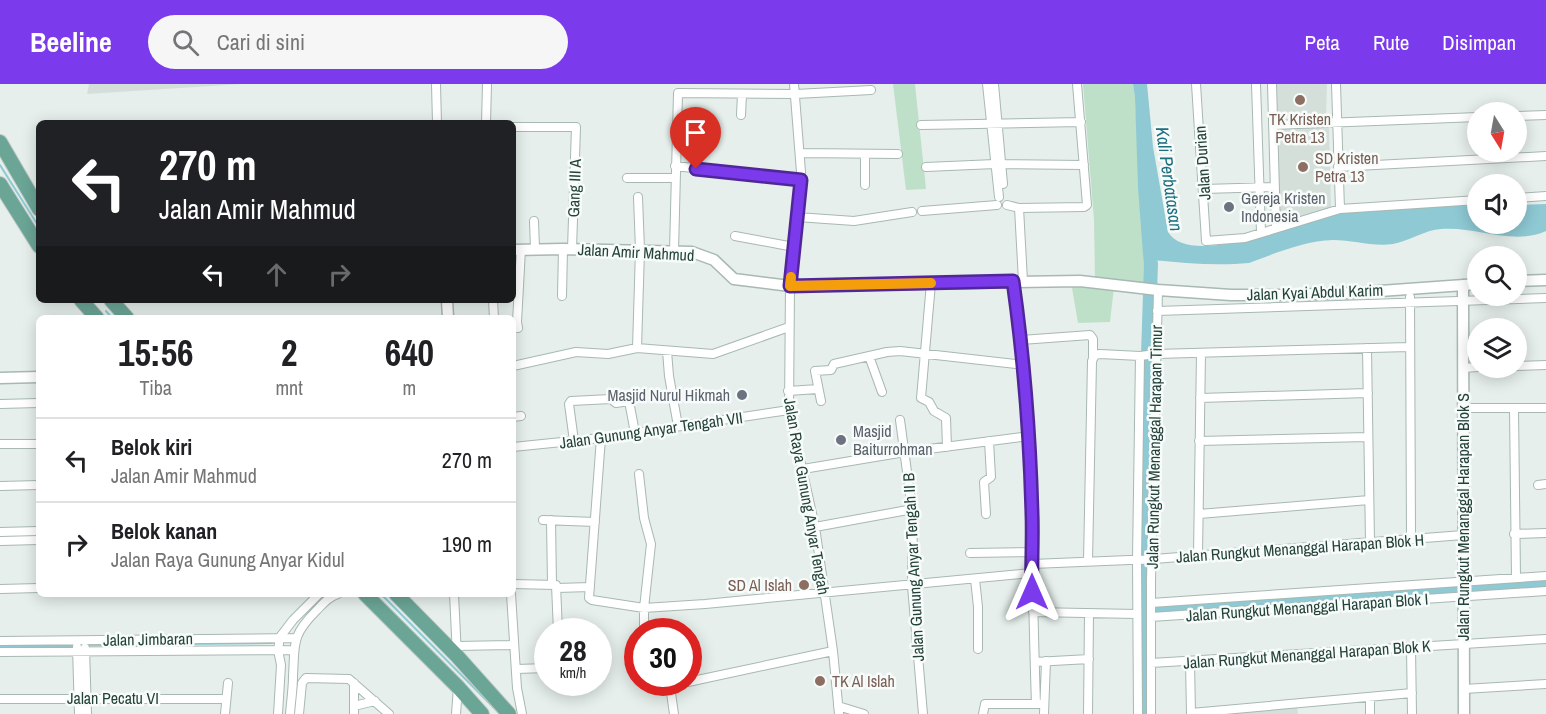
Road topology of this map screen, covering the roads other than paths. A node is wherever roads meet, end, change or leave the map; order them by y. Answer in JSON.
{"nodes":[{"id":1,"x":436,"y":84,"type":"edge"},
{"id":2,"x":487,"y":84,"type":"edge"},
{"id":3,"x":794,"y":84,"type":"edge"},
{"id":4,"x":987,"y":84,"type":"edge"},
{"id":5,"x":994,"y":84,"type":"edge"},
{"id":6,"x":1077,"y":84,"type":"edge"},
{"id":7,"x":1196,"y":84,"type":"edge"},
{"id":8,"x":1256,"y":84,"type":"edge"},
{"id":9,"x":1272,"y":84,"type":"edge"},
{"id":10,"x":1336,"y":84,"type":"edge"},
{"id":11,"x":871,"y":90,"type":"dead end"},
{"id":12,"x":742,"y":94,"type":"junction"},
{"id":13,"x":796,"y":94,"type":"junction"},
{"id":14,"x":741,"y":115,"type":"dead end"},
{"id":15,"x":1546,"y":115,"type":"edge"},
{"id":16,"x":1527,"y":116,"type":"edge"},
{"id":17,"x":1467,"y":117,"type":"edge"},
{"id":18,"x":437,"y":120,"type":"edge"},
{"id":19,"x":486,"y":120,"type":"edge"},
{"id":20,"x":1081,"y":122,"type":"junction"},
{"id":21,"x":1337,"y":122,"type":"junction"},
{"id":22,"x":994,"y":123,"type":"junction"},
{"id":23,"x":921,"y":125,"type":"dead end"},
{"id":24,"x":1273,"y":125,"type":"junction"},
{"id":25,"x":516,"y":127,"type":"edge"},
{"id":26,"x":0,"y":142,"type":"edge"},
{"id":27,"x":801,"y":153,"type":"junction"},
{"id":28,"x":898,"y":154,"type":"dead end"},
{"id":29,"x":865,"y":155,"type":"junction"},
{"id":30,"x":1546,"y":156,"type":"edge"},
{"id":31,"x":998,"y":164,"type":"junction"},
{"id":32,"x":1084,"y":165,"type":"junction"},
{"id":33,"x":675,"y":166,"type":"junction"},
{"id":34,"x":926,"y":166,"type":"dead end"},
{"id":35,"x":1338,"y":166,"type":"junction"},
{"id":36,"x":627,"y":178,"type":"dead end"},
{"id":37,"x":675,"y":178,"type":"junction"},
{"id":38,"x":801,"y":180,"type":"junction"},
{"id":39,"x":0,"y":184,"type":"edge"},
{"id":40,"x":865,"y":185,"type":"dead end"},
{"id":41,"x":1260,"y":186,"type":"junction"},
{"id":42,"x":1275,"y":187,"type":"junction"},
{"id":43,"x":1204,"y":189,"type":"junction"},
{"id":44,"x":1546,"y":196,"type":"edge"},
{"id":45,"x":638,"y":197,"type":"dead end"},
{"id":46,"x":1527,"y":197,"type":"edge"},
{"id":47,"x":1002,"y":201,"type":"junction"},
{"id":48,"x":1467,"y":201,"type":"edge"},
{"id":49,"x":36,"y":204,"type":"edge"},
{"id":50,"x":1022,"y":208,"type":"junction"},
{"id":51,"x":1340,"y":208,"type":"junction"},
{"id":52,"x":797,"y":218,"type":"junction"},
{"id":53,"x":534,"y":221,"type":"dead end"},
{"id":54,"x":1276,"y":228,"type":"junction"},
{"id":55,"x":1261,"y":232,"type":"junction"},
{"id":56,"x":735,"y":236,"type":"dead end"},
{"id":57,"x":36,"y":241,"type":"edge"},
{"id":58,"x":794,"y":247,"type":"junction"},
{"id":59,"x":535,"y":249,"type":"junction"},
{"id":60,"x":567,"y":249,"type":"junction"},
{"id":61,"x":517,"y":250,"type":"edge"},
{"id":62,"x":640,"y":250,"type":"junction"},
{"id":63,"x":674,"y":250,"type":"junction"},
{"id":64,"x":1546,"y":280,"type":"edge"},
{"id":65,"x":1022,"y":281,"type":"junction"},
{"id":66,"x":1527,"y":281,"type":"edge"},
{"id":67,"x":931,"y":283,"type":"junction"},
{"id":68,"x":1463,"y":285,"type":"junction"},
{"id":69,"x":1467,"y":285,"type":"edge"},
{"id":70,"x":790,"y":286,"type":"junction"},
{"id":71,"x":1411,"y":288,"type":"junction"},
{"id":72,"x":1151,"y":290,"type":"junction"},
{"id":73,"x":562,"y":296,"type":"dead end"},
{"id":74,"x":1546,"y":298,"type":"edge"},
{"id":75,"x":1409,"y":301,"type":"junction"},
{"id":76,"x":1463,"y":301,"type":"junction"},
{"id":77,"x":84,"y":303,"type":"edge"},
{"id":78,"x":114,"y":303,"type":"edge"},
{"id":79,"x":1157,"y":311,"type":"junction"},
{"id":80,"x":94,"y":315,"type":"edge"},
{"id":81,"x":124,"y":315,"type":"edge"},
{"id":82,"x":518,"y":328,"type":"dead end"},
{"id":83,"x":789,"y":330,"type":"junction"},
{"id":84,"x":1021,"y":340,"type":"junction"},
{"id":85,"x":1410,"y":347,"type":"junction"},
{"id":86,"x":637,"y":348,"type":"junction"},
{"id":87,"x":1367,"y":348,"type":"junction"},
{"id":88,"x":667,"y":351,"type":"junction"},
{"id":89,"x":925,"y":352,"type":"junction"},
{"id":90,"x":1201,"y":353,"type":"junction"},
{"id":91,"x":1148,"y":355,"type":"junction"},
{"id":92,"x":869,"y":356,"type":"junction"},
{"id":93,"x":1093,"y":359,"type":"junction"},
{"id":94,"x":516,"y":365,"type":"edge"},
{"id":95,"x":1024,"y":365,"type":"junction"},
{"id":96,"x":1546,"y":365,"type":"edge"},
{"id":97,"x":1527,"y":366,"type":"edge"},
{"id":98,"x":1463,"y":368,"type":"junction"},
{"id":99,"x":1467,"y":368,"type":"edge"},
{"id":100,"x":36,"y":377,"type":"edge"},
{"id":101,"x":0,"y":378,"type":"edge"},
{"id":102,"x":818,"y":389,"type":"junction"},
{"id":103,"x":788,"y":391,"type":"junction"},
{"id":104,"x":882,"y":392,"type":"dead end"},
{"id":105,"x":1368,"y":393,"type":"junction"},
{"id":106,"x":1200,"y":398,"type":"junction"},
{"id":107,"x":821,"y":401,"type":"dead end"},
{"id":108,"x":36,"y":403,"type":"edge"},
{"id":109,"x":0,"y":404,"type":"edge"},
{"id":110,"x":1463,"y":408,"type":"junction"},
{"id":111,"x":1514,"y":408,"type":"junction"},
{"id":112,"x":1546,"y":408,"type":"edge"},
{"id":113,"x":789,"y":410,"type":"junction"},
{"id":114,"x":900,"y":420,"type":"dead end"},
{"id":115,"x":678,"y":426,"type":"junction"},
{"id":116,"x":635,"y":433,"type":"junction"},
{"id":117,"x":1029,"y":436,"type":"junction"},
{"id":118,"x":1368,"y":436,"type":"junction"},
{"id":119,"x":601,"y":438,"type":"junction"},
{"id":120,"x":574,"y":441,"type":"junction"},
{"id":121,"x":989,"y":441,"type":"junction"},
{"id":122,"x":1199,"y":441,"type":"junction"},
{"id":123,"x":0,"y":444,"type":"edge"},
{"id":124,"x":36,"y":444,"type":"edge"},
{"id":125,"x":516,"y":447,"type":"edge"},
{"id":126,"x":947,"y":447,"type":"junction"},
{"id":127,"x":905,"y":452,"type":"junction"},
{"id":128,"x":803,"y":469,"type":"junction"},
{"id":129,"x":639,"y":474,"type":"dead end"},
{"id":130,"x":36,"y":485,"type":"edge"},
{"id":131,"x":0,"y":486,"type":"edge"},
{"id":132,"x":1369,"y":500,"type":"junction"},
{"id":133,"x":913,"y":509,"type":"junction"},
{"id":134,"x":986,"y":514,"type":"dead end"},
{"id":135,"x":1198,"y":514,"type":"junction"},
{"id":136,"x":595,"y":522,"type":"junction"},
{"id":137,"x":815,"y":526,"type":"junction"},
{"id":138,"x":36,"y":531,"type":"edge"},
{"id":139,"x":0,"y":532,"type":"edge"},
{"id":140,"x":1546,"y":533,"type":"edge"},
{"id":141,"x":1514,"y":534,"type":"junction"},
{"id":142,"x":1463,"y":535,"type":"junction"},
{"id":143,"x":1411,"y":539,"type":"junction"},
{"id":144,"x":36,"y":540,"type":"edge"},
{"id":145,"x":0,"y":541,"type":"edge"},
{"id":146,"x":1370,"y":542,"type":"junction"},
{"id":147,"x":1032,"y":552,"type":"junction"},
{"id":148,"x":970,"y":553,"type":"dead end"},
{"id":149,"x":1198,"y":555,"type":"junction"},
{"id":150,"x":1145,"y":559,"type":"junction"},
{"id":151,"x":1088,"y":561,"type":"junction"},
{"id":152,"x":1032,"y":568,"type":"junction"},
{"id":153,"x":1546,"y":576,"type":"edge"},
{"id":154,"x":1516,"y":578,"type":"junction"},
{"id":155,"x":975,"y":579,"type":"junction"},
{"id":156,"x":516,"y":584,"type":"edge"},
{"id":157,"x":554,"y":586,"type":"junction"},
{"id":158,"x":912,"y":586,"type":"junction"},
{"id":159,"x":590,"y":587,"type":"junction"},
{"id":160,"x":36,"y":588,"type":"edge"},
{"id":161,"x":0,"y":589,"type":"edge"},
{"id":162,"x":1463,"y":589,"type":"junction"},
{"id":163,"x":1546,"y":591,"type":"edge"},
{"id":164,"x":825,"y":594,"type":"junction"},
{"id":165,"x":316,"y":597,"type":"edge"},
{"id":166,"x":330,"y":597,"type":"edge"},
{"id":167,"x":368,"y":597,"type":"edge"},
{"id":168,"x":399,"y":597,"type":"edge"},
{"id":169,"x":454,"y":597,"type":"edge"},
{"id":170,"x":511,"y":597,"type":"edge"},
{"id":171,"x":644,"y":608,"type":"junction"},
{"id":172,"x":1151,"y":610,"type":"junction"},
{"id":173,"x":1033,"y":612,"type":"junction"},
{"id":174,"x":1137,"y":614,"type":"junction"},
{"id":175,"x":1089,"y":615,"type":"junction"},
{"id":176,"x":557,"y":618,"type":"edge"},
{"id":177,"x":644,"y":618,"type":"edge"},
{"id":178,"x":280,"y":638,"type":"junction"},
{"id":179,"x":296,"y":638,"type":"junction"},
{"id":180,"x":1546,"y":639,"type":"edge"},
{"id":181,"x":0,"y":641,"type":"edge"},
{"id":182,"x":1463,"y":643,"type":"junction"},
{"id":183,"x":514,"y":645,"type":"junction"},
{"id":184,"x":81,"y":646,"type":"junction"},
{"id":185,"x":1411,"y":648,"type":"junction"},
{"id":186,"x":978,"y":649,"type":"dead end"},
{"id":187,"x":278,"y":650,"type":"junction"},
{"id":188,"x":293,"y":650,"type":"junction"},
{"id":189,"x":457,"y":651,"type":"junction"},
{"id":190,"x":833,"y":651,"type":"junction"},
{"id":191,"x":0,"y":652,"type":"edge"},
{"id":192,"x":1089,"y":659,"type":"junction"},
{"id":193,"x":1046,"y":661,"type":"junction"},
{"id":194,"x":1035,"y":662,"type":"junction"},
{"id":195,"x":1190,"y":662,"type":"junction"},
{"id":196,"x":1151,"y":663,"type":"junction"},
{"id":197,"x":534,"y":668,"type":"edge"},
{"id":198,"x":516,"y":669,"type":"junction"},
{"id":199,"x":702,"y":679,"type":"edge"},
{"id":200,"x":228,"y":683,"type":"dead end"},
{"id":201,"x":354,"y":683,"type":"junction"},
{"id":202,"x":1546,"y":684,"type":"edge"},
{"id":203,"x":458,"y":687,"type":"junction"},
{"id":204,"x":1464,"y":689,"type":"junction"},
{"id":205,"x":1412,"y":693,"type":"junction"},
{"id":206,"x":671,"y":696,"type":"edge"},
{"id":207,"x":1370,"y":697,"type":"junction"},
{"id":208,"x":82,"y":698,"type":"junction"},
{"id":209,"x":0,"y":699,"type":"edge"},
{"id":210,"x":226,"y":699,"type":"junction"},
{"id":211,"x":375,"y":700,"type":"junction"},
{"id":212,"x":1040,"y":704,"type":"junction"},
{"id":213,"x":354,"y":710,"type":"edge"},
{"id":214,"x":839,"y":710,"type":"edge"},
{"id":215,"x":1191,"y":713,"type":"edge"},
{"id":216,"x":79,"y":714,"type":"edge"},
{"id":217,"x":87,"y":714,"type":"edge"},
{"id":218,"x":225,"y":714,"type":"edge"},
{"id":219,"x":278,"y":714,"type":"edge"},
{"id":220,"x":290,"y":714,"type":"edge"},
{"id":221,"x":299,"y":714,"type":"edge"},
{"id":222,"x":389,"y":714,"type":"edge"},
{"id":223,"x":456,"y":714,"type":"edge"},
{"id":224,"x":482,"y":714,"type":"edge"},
{"id":225,"x":509,"y":714,"type":"edge"},
{"id":226,"x":522,"y":714,"type":"edge"},
{"id":227,"x":674,"y":714,"type":"edge"},
{"id":228,"x":864,"y":714,"type":"edge"},
{"id":229,"x":923,"y":714,"type":"edge"},
{"id":230,"x":983,"y":714,"type":"edge"},
{"id":231,"x":1044,"y":714,"type":"edge"},
{"id":232,"x":1088,"y":714,"type":"edge"},
{"id":233,"x":1138,"y":714,"type":"edge"},
{"id":234,"x":1151,"y":714,"type":"edge"},
{"id":235,"x":1370,"y":714,"type":"edge"},
{"id":236,"x":1412,"y":714,"type":"edge"},
{"id":237,"x":1464,"y":714,"type":"edge"}],
"edges":[{"from":1,"to":18,"type":"street"},
{"from":2,"to":19,"type":"street"},
{"from":3,"to":13,"type":"street","name":"Jalan Raya Gunung Anyar Tengah"},
{"from":4,"to":22,"type":"street"},
{"from":5,"to":22,"type":"street"},
{"from":6,"to":20,"type":"street"},
{"from":7,"to":43,"type":"street","name":"Jalan Durian"},
{"from":8,"to":41,"type":"street"},
{"from":9,"to":24,"type":"street"},
{"from":10,"to":21,"type":"street"},
{"from":11,"to":13,"type":"street"},
{"from":12,"to":13,"type":"street"},
{"from":12,"to":14,"type":"street"},
{"from":12,"to":33,"type":"street"},
{"from":13,"to":27,"type":"street","name":"Jalan Raya Gunung Anyar Tengah"},
{"from":15,"to":16,"type":"street"},
{"from":17,"to":21,"type":"street"},
{"from":20,"to":22,"type":"street"},
{"from":20,"to":32,"type":"street"},
{"from":21,"to":24,"type":"street"},
{"from":21,"to":35,"type":"street"},
{"from":22,"to":23,"type":"street"},
{"from":22,"to":31,"type":"street"},
{"from":24,"to":42,"type":"street"},
{"from":25,"to":60,"type":"street","name":"Gang III A"},
{"from":26,"to":49,"type":"main road"},
{"from":27,"to":29,"type":"street"},
{"from":27,"to":38,"type":"street","name":"Jalan Raya Gunung Anyar Tengah"},
{"from":28,"to":29,"type":"street"},
{"from":29,"to":40,"type":"street"},
{"from":30,"to":35,"type":"street"},
{"from":31,"to":32,"type":"street"},
{"from":31,"to":34,"type":"street"},
{"from":31,"to":47,"type":"street"},
{"from":32,"to":50,"type":"street"},
{"from":33,"to":37,"type":"street"},
{"from":33,"to":38,"type":"street"},
{"from":35,"to":51,"type":"street"},
{"from":36,"to":37,"type":"street"},
{"from":37,"to":63,"type":"street"},
{"from":38,"to":52,"type":"street","name":"Jalan Raya Gunung Anyar Tengah"},
{"from":39,"to":57,"type":"main road"},
{"from":41,"to":42,"type":"street"},
{"from":41,"to":43,"type":"street"},
{"from":41,"to":55,"type":"street"},
{"from":42,"to":54,"type":"street"},
{"from":43,"to":55,"type":"street","name":"Jalan Durian"},
{"from":44,"to":46,"type":"street"},
{"from":45,"to":62,"type":"street"},
{"from":47,"to":50,"type":"street"},
{"from":47,"to":52,"type":"street"},
{"from":48,"to":51,"type":"street"},
{"from":50,"to":65,"type":"street"},
{"from":51,"to":54,"type":"street"},
{"from":52,"to":58,"type":"street","name":"Jalan Raya Gunung Anyar Tengah"},
{"from":53,"to":59,"type":"street"},
{"from":54,"to":55,"type":"street"},
{"from":56,"to":58,"type":"street"},
{"from":58,"to":70,"type":"street","name":"Jalan Raya Gunung Anyar Tengah"},
{"from":59,"to":60,"type":"street","name":"Jalan Amir Mahmud"},
{"from":59,"to":61,"type":"street","name":"Jalan Amir Mahmud"},
{"from":60,"to":62,"type":"street","name":"Jalan Amir Mahmud"},
{"from":60,"to":73,"type":"street","name":"Gang III A"},
{"from":61,"to":82,"type":"street"},
{"from":62,"to":63,"type":"street","name":"Jalan Amir Mahmud"},
{"from":62,"to":86,"type":"street"},
{"from":63,"to":70,"type":"street","name":"Jalan Amir Mahmud"},
{"from":64,"to":66,"type":"street"},
{"from":65,"to":67,"type":"street","name":"Jalan Amir Mahmud"},
{"from":65,"to":72,"type":"street","name":"Jalan Amir Mahmud"},
{"from":65,"to":84,"type":"street"},
{"from":67,"to":70,"type":"street","name":"Jalan Amir Mahmud"},
{"from":67,"to":89,"type":"street"},
{"from":68,"to":69,"type":"street","name":"Jalan Kyai Abdul Karim"},
{"from":68,"to":71,"type":"street","name":"Jalan Kyai Abdul Karim"},
{"from":68,"to":76,"type":"street","name":"Jalan Rungkut Menanggal Harapan Blok S"},
{"from":70,"to":83,"type":"street","name":"Jalan Raya Gunung Anyar Tengah"},
{"from":71,"to":72,"type":"street","name":"Jalan Kyai Abdul Karim"},
{"from":71,"to":75,"type":"street"},
{"from":72,"to":79,"type":"street","name":"Jalan Rungkut Menanggal Harapan Timur"},
{"from":74,"to":76,"type":"street"},
{"from":75,"to":76,"type":"street"},
{"from":75,"to":79,"type":"street"},
{"from":75,"to":85,"type":"street"},
{"from":76,"to":98,"type":"street","name":"Jalan Rungkut Menanggal Harapan Blok S"},
{"from":77,"to":80,"type":"main road"},
{"from":78,"to":81,"type":"main road"},
{"from":79,"to":91,"type":"street","name":"Jalan Rungkut Menanggal Harapan Timur"},
{"from":83,"to":88,"type":"street"},
{"from":83,"to":103,"type":"street","name":"Jalan Raya Gunung Anyar Tengah"},
{"from":84,"to":93,"type":"street"},
{"from":84,"to":95,"type":"street"},
{"from":85,"to":87,"type":"street"},
{"from":85,"to":143,"type":"street"},
{"from":86,"to":88,"type":"street"},
{"from":86,"to":94,"type":"street"},
{"from":87,"to":90,"type":"street"},
{"from":87,"to":105,"type":"street"},
{"from":88,"to":115,"type":"street"},
{"from":89,"to":92,"type":"street"},
{"from":89,"to":95,"type":"street"},
{"from":89,"to":126,"type":"street"},
{"from":90,"to":91,"type":"street"},
{"from":90,"to":106,"type":"street"},
{"from":91,"to":93,"type":"street","name":"Jalan Rungkut Menanggal Harapan Timur"},
{"from":91,"to":150,"type":"street","name":"Jalan Rungkut Menanggal Harapan Timur"},
{"from":91,"to":150,"type":"street","name":"Jalan Rungkut Menanggal Harapan Timur"},
{"from":92,"to":102,"type":"street"},
{"from":92,"to":104,"type":"street"},
{"from":93,"to":151,"type":"street"},
{"from":95,"to":117,"type":"street"},
{"from":96,"to":97,"type":"street"},
{"from":98,"to":99,"type":"street"},
{"from":98,"to":110,"type":"street","name":"Jalan Rungkut Menanggal Harapan Blok S"},
{"from":100,"to":101,"type":"street"},
{"from":102,"to":103,"type":"street"},
{"from":102,"to":107,"type":"street"},
{"from":103,"to":113,"type":"street","name":"Jalan Raya Gunung Anyar Tengah"},
{"from":105,"to":106,"type":"street"},
{"from":105,"to":118,"type":"street"},
{"from":106,"to":122,"type":"street"},
{"from":108,"to":109,"type":"street"},
{"from":110,"to":111,"type":"street"},
{"from":110,"to":142,"type":"street","name":"Jalan Rungkut Menanggal Harapan Blok S"},
{"from":111,"to":112,"type":"street"},
{"from":111,"to":141,"type":"street"},
{"from":113,"to":115,"type":"street","name":"Jalan Gunung Anyar Tengah VII"},
{"from":113,"to":128,"type":"street","name":"Jalan Raya Gunung Anyar Tengah"},
{"from":114,"to":127,"type":"street","name":"Jalan Gunung Anyar Tengah II B"},
{"from":115,"to":116,"type":"street","name":"Jalan Gunung Anyar Tengah VII"},
{"from":116,"to":119,"type":"street","name":"Jalan Gunung Anyar Tengah VII"},
{"from":116,"to":120,"type":"street"},
{"from":117,"to":121,"type":"street"},
{"from":117,"to":147,"type":"street"},
{"from":118,"to":122,"type":"street"},
{"from":118,"to":132,"type":"street"},
{"from":119,"to":120,"type":"street","name":"Jalan Gunung Anyar Tengah VII"},
{"from":119,"to":136,"type":"street"},
{"from":120,"to":125,"type":"street","name":"Jalan Gunung Anyar Tengah VII"},
{"from":121,"to":126,"type":"street"},
{"from":121,"to":134,"type":"street"},
{"from":122,"to":135,"type":"street"},
{"from":123,"to":124,"type":"street"},
{"from":126,"to":127,"type":"street"},
{"from":127,"to":128,"type":"street"},
{"from":127,"to":133,"type":"street","name":"Jalan Gunung Anyar Tengah II B"},
{"from":128,"to":137,"type":"street","name":"Jalan Raya Gunung Anyar Tengah"},
{"from":129,"to":171,"type":"street"},
{"from":130,"to":131,"type":"street"},
{"from":132,"to":135,"type":"street"},
{"from":132,"to":146,"type":"street"},
{"from":133,"to":137,"type":"street"},
{"from":133,"to":158,"type":"street","name":"Jalan Gunung Anyar Tengah II B"},
{"from":135,"to":149,"type":"street"},
{"from":136,"to":157,"type":"street"},
{"from":136,"to":159,"type":"street"},
{"from":137,"to":164,"type":"street","name":"Jalan Raya Gunung Anyar Tengah"},
{"from":138,"to":139,"type":"street"},
{"from":140,"to":141,"type":"street"},
{"from":141,"to":154,"type":"street"},
{"from":142,"to":143,"type":"street","name":"Jalan Rungkut Menanggal Harapan Blok H"},
{"from":142,"to":162,"type":"street","name":"Jalan Rungkut Menanggal Harapan Blok S"},
{"from":143,"to":146,"type":"street","name":"Jalan Rungkut Menanggal Harapan Blok H"},
{"from":144,"to":145,"type":"street"},
{"from":146,"to":149,"type":"street","name":"Jalan Rungkut Menanggal Harapan Blok H"},
{"from":147,"to":148,"type":"street"},
{"from":147,"to":152,"type":"street"},
{"from":149,"to":150,"type":"street","name":"Jalan Rungkut Menanggal Harapan Blok H"},
{"from":150,"to":151,"type":"street","name":"Jalan Rungkut Menanggal Harapan Blok H"},
{"from":150,"to":172,"type":"street","name":"Jalan Rungkut Menanggal Harapan Timur"},
{"from":150,"to":174,"type":"street"},
{"from":151,"to":152,"type":"street","name":"Jalan Rungkut Menanggal Harapan Blok H"},
{"from":152,"to":155,"type":"street","name":"Jalan Rungkut Menanggal Harapan Blok H"},
{"from":152,"to":173,"type":"street"},
{"from":153,"to":154,"type":"street"},
{"from":154,"to":162,"type":"street"},
{"from":155,"to":158,"type":"street","name":"Jalan Rungkut Menanggal Harapan Blok H"},
{"from":155,"to":186,"type":"street"},
{"from":156,"to":157,"type":"street"},
{"from":157,"to":159,"type":"street"},
{"from":157,"to":176,"type":"street"},
{"from":158,"to":164,"type":"street","name":"Jalan Rungkut Menanggal Harapan Blok H"},
{"from":158,"to":229,"type":"street","name":"Jalan Gunung Anyar Tengah II B"},
{"from":159,"to":171,"type":"street","name":"Jalan Rungkut Menanggal Harapan Blok H"},
{"from":160,"to":161,"type":"street"},
{"from":162,"to":163,"type":"street"},
{"from":162,"to":172,"type":"street","name":"Jalan Rungkut Menanggal Harapan Blok I"},
{"from":162,"to":172,"type":"street"},
{"from":162,"to":182,"type":"street","name":"Jalan Rungkut Menanggal Harapan Blok S"},
{"from":164,"to":171,"type":"street","name":"Jalan Rungkut Menanggal Harapan Blok H"},
{"from":164,"to":190,"type":"street","name":"Jalan Raya Gunung Anyar Tengah"},
{"from":165,"to":178,"type":"street"},
{"from":166,"to":179,"type":"street"},
{"from":167,"to":203,"type":"main road"},
{"from":168,"to":189,"type":"main road"},
{"from":169,"to":189,"type":"street"},
{"from":170,"to":183,"type":"street"},
{"from":171,"to":177,"type":"street"},
{"from":172,"to":196,"type":"street","name":"Jalan Rungkut Menanggal Harapan Timur"},
{"from":173,"to":175,"type":"street"},
{"from":173,"to":194,"type":"street"},
{"from":174,"to":175,"type":"street"},
{"from":174,"to":233,"type":"street"},
{"from":175,"to":192,"type":"street"},
{"from":178,"to":179,"type":"street","name":"Jalan Jimbaran"},
{"from":178,"to":184,"type":"street","name":"Jalan Jimbaran"},
{"from":178,"to":187,"type":"street"},
{"from":179,"to":188,"type":"street"},
{"from":180,"to":182,"type":"street","name":"Jalan Rungkut Menanggal Harapan Blok K"},
{"from":181,"to":184,"type":"street","name":"Jalan Jimbaran"},
{"from":182,"to":185,"type":"street","name":"Jalan Rungkut Menanggal Harapan Blok K"},
{"from":182,"to":204,"type":"street","name":"Jalan Rungkut Menanggal Harapan Blok S"},
{"from":183,"to":189,"type":"street"},
{"from":183,"to":198,"type":"street"},
{"from":184,"to":187,"type":"street","name":"Jalan Jimbaran"},
{"from":184,"to":191,"type":"street","name":"Jalan Jimbaran"},
{"from":184,"to":208,"type":"street"},
{"from":185,"to":195,"type":"street","name":"Jalan Rungkut Menanggal Harapan Blok K"},
{"from":185,"to":205,"type":"street"},
{"from":187,"to":188,"type":"street","name":"Jalan Jimbaran"},
{"from":187,"to":219,"type":"street"},
{"from":188,"to":220,"type":"street"},
{"from":189,"to":225,"type":"main road"},
{"from":190,"to":199,"type":"street"},
{"from":190,"to":214,"type":"street","name":"Jalan Raya Gunung Anyar Tengah"},
{"from":192,"to":193,"type":"street"},
{"from":192,"to":232,"type":"street"},
{"from":193,"to":194,"type":"street"},
{"from":193,"to":212,"type":"street"},
{"from":194,"to":212,"type":"street"},
{"from":195,"to":196,"type":"street","name":"Jalan Rungkut Menanggal Harapan Blok K"},
{"from":195,"to":215,"type":"street"},
{"from":196,"to":234,"type":"street","name":"Jalan Rungkut Menanggal Harapan Timur"},
{"from":197,"to":198,"type":"street"},
{"from":198,"to":226,"type":"street"},
{"from":200,"to":210,"type":"street"},
{"from":201,"to":211,"type":"street"},
{"from":201,"to":213,"type":"street"},
{"from":201,"to":221,"type":"street"},
{"from":202,"to":204,"type":"street"},
{"from":203,"to":223,"type":"street"},
{"from":203,"to":224,"type":"main road"},
{"from":204,"to":237,"type":"street","name":"Jalan Rungkut Menanggal Harapan Blok S"},
{"from":205,"to":207,"type":"street"},
{"from":205,"to":236,"type":"street"},
{"from":206,"to":227,"type":"street"},
{"from":207,"to":215,"type":"street"},
{"from":207,"to":235,"type":"street"},
{"from":208,"to":209,"type":"street","name":"Jalan Pecatu VI"},
{"from":208,"to":210,"type":"street","name":"Jalan Pecatu VI"},
{"from":208,"to":216,"type":"street"},
{"from":208,"to":217,"type":"street"},
{"from":210,"to":218,"type":"street"},
{"from":211,"to":213,"type":"street"},
{"from":211,"to":222,"type":"street"},
{"from":212,"to":230,"type":"street"},
{"from":212,"to":231,"type":"street"},
{"from":214,"to":228,"type":"street"}]}
